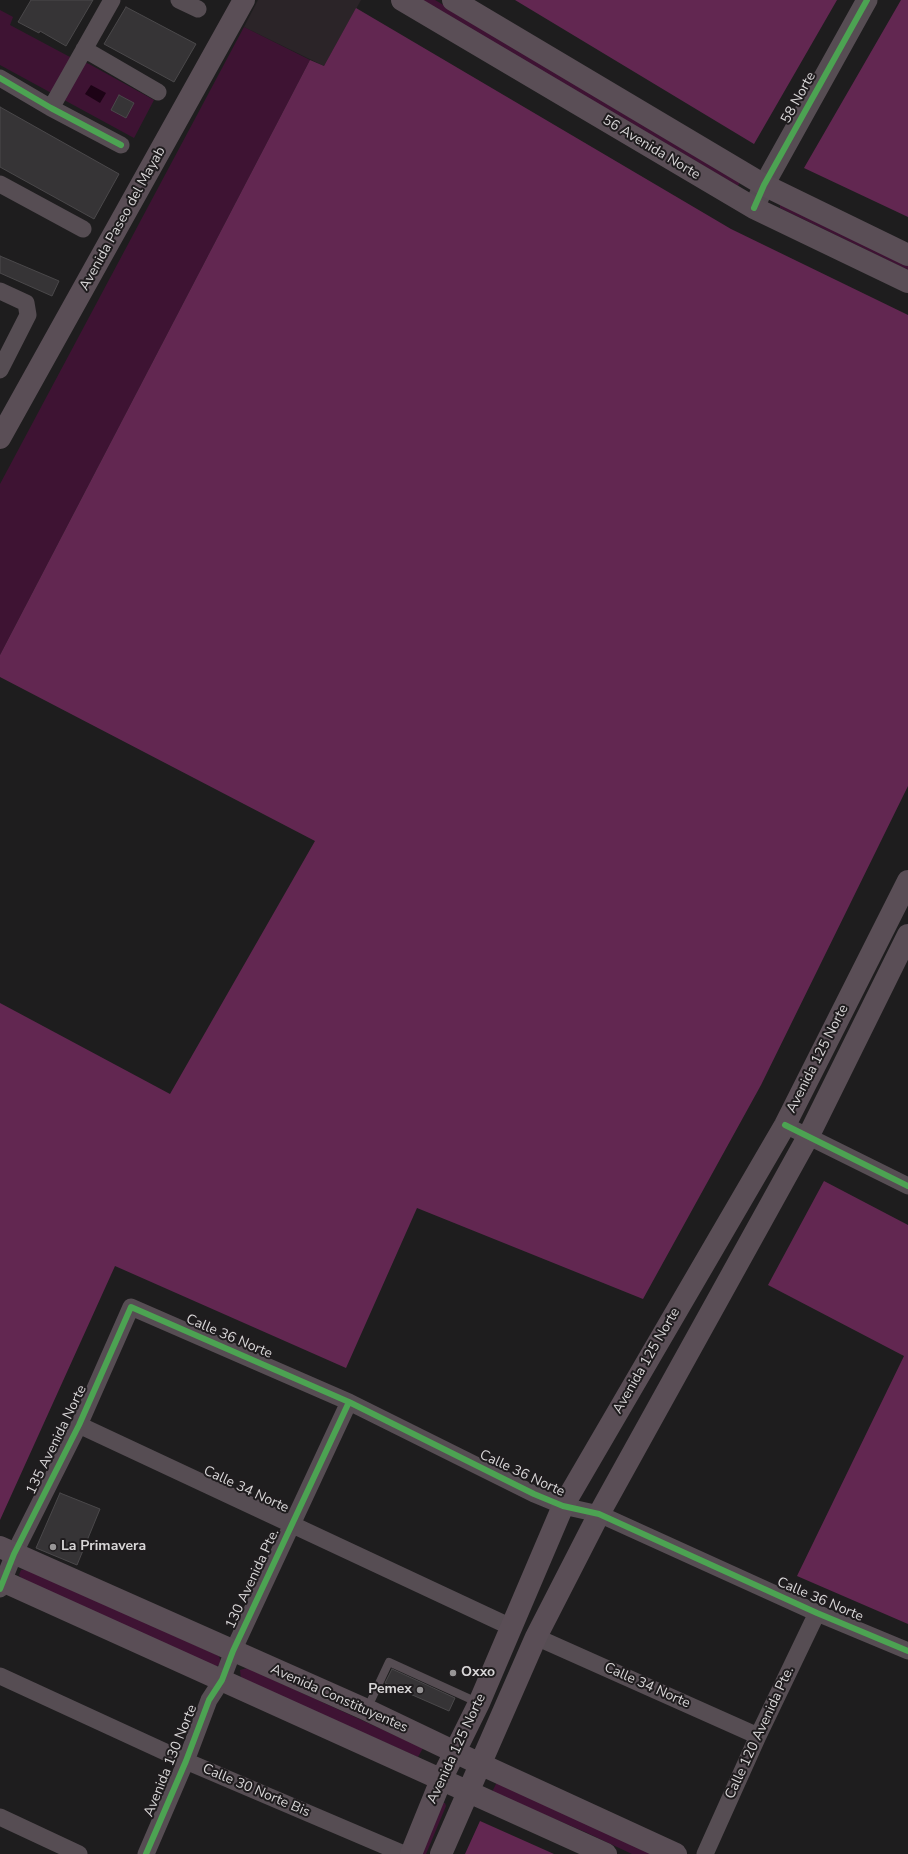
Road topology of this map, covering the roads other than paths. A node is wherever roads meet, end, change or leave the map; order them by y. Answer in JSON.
{"nodes":[{"id":1,"x":112,"y":0,"type":"edge"},
{"id":2,"x":180,"y":0,"type":"edge"},
{"id":3,"x":244,"y":0,"type":"edge"},
{"id":4,"x":402,"y":0,"type":"edge"},
{"id":5,"x":452,"y":0,"type":"edge"},
{"id":6,"x":867,"y":0,"type":"edge"},
{"id":7,"x":198,"y":9,"type":"dead end"},
{"id":8,"x":84,"y":49,"type":"junction"},
{"id":9,"x":0,"y":78,"type":"edge"},
{"id":10,"x":158,"y":92,"type":"dead end"},
{"id":11,"x":51,"y":108,"type":"junction"},
{"id":12,"x":121,"y":145,"type":"dead end"},
{"id":13,"x":0,"y":184,"type":"edge"},
{"id":14,"x":764,"y":185,"type":"junction"},
{"id":15,"x":754,"y":208,"type":"junction"},
{"id":16,"x":83,"y":229,"type":"dead end"},
{"id":17,"x":908,"y":254,"type":"edge"},
{"id":18,"x":908,"y":282,"type":"edge"},
{"id":19,"x":0,"y":291,"type":"edge"},
{"id":20,"x":0,"y":370,"type":"edge"},
{"id":21,"x":0,"y":438,"type":"edge"},
{"id":22,"x":908,"y":881,"type":"edge"},
{"id":23,"x":908,"y":935,"type":"edge"},
{"id":24,"x":785,"y":1125,"type":"junction"},
{"id":25,"x":809,"y":1136,"type":"junction"},
{"id":26,"x":908,"y":1186,"type":"edge"},
{"id":27,"x":131,"y":1307,"type":"joint"},
{"id":28,"x":349,"y":1402,"type":"junction"},
{"id":29,"x":79,"y":1425,"type":"junction"},
{"id":30,"x":562,"y":1506,"type":"junction"},
{"id":31,"x":598,"y":1514,"type":"junction"},
{"id":32,"x":292,"y":1524,"type":"junction"},
{"id":33,"x":7,"y":1551,"type":"edge"},
{"id":34,"x":1,"y":1584,"type":"edge"},
{"id":35,"x":817,"y":1613,"type":"junction"},
{"id":36,"x":511,"y":1627,"type":"junction"},
{"id":37,"x":536,"y":1637,"type":"junction"},
{"id":38,"x":908,"y":1650,"type":"edge"},
{"id":39,"x":233,"y":1651,"type":"junction"},
{"id":40,"x":0,"y":1676,"type":"edge"},
{"id":41,"x":222,"y":1680,"type":"junction"},
{"id":42,"x":479,"y":1703,"type":"junction"},
{"id":43,"x":367,"y":1710,"type":"junction"},
{"id":44,"x":758,"y":1736,"type":"junction"},
{"id":45,"x":456,"y":1752,"type":"junction"},
{"id":46,"x":186,"y":1761,"type":"junction"},
{"id":47,"x":480,"y":1764,"type":"junction"},
{"id":48,"x":441,"y":1780,"type":"junction"},
{"id":49,"x":467,"y":1791,"type":"junction"},
{"id":50,"x":0,"y":1817,"type":"edge"},
{"id":51,"x":79,"y":1854,"type":"edge"},
{"id":52,"x":146,"y":1854,"type":"edge"},
{"id":53,"x":404,"y":1854,"type":"edge"},
{"id":54,"x":411,"y":1854,"type":"edge"},
{"id":55,"x":441,"y":1854,"type":"edge"},
{"id":56,"x":606,"y":1854,"type":"edge"},
{"id":57,"x":676,"y":1854,"type":"edge"},
{"id":58,"x":705,"y":1854,"type":"edge"}],
"edges":[{"from":1,"to":8,"type":"street"},
{"from":2,"to":7,"type":"street"},
{"from":3,"to":21,"type":"main road","name":"Avenida Paseo del Mayab"},
{"from":4,"to":15,"type":"main road","name":"56 Avenida Norte"},
{"from":5,"to":14,"type":"main road","name":"56 Avenida Norte"},
{"from":6,"to":14,"type":"street","name":"58 Norte"},
{"from":8,"to":10,"type":"street"},
{"from":8,"to":11,"type":"street"},
{"from":9,"to":11,"type":"street"},
{"from":11,"to":12,"type":"street"},
{"from":13,"to":16,"type":"street"},
{"from":14,"to":15,"type":"street","name":"58 Norte"},
{"from":14,"to":17,"type":"main road","name":"56 Avenida Norte"},
{"from":15,"to":18,"type":"main road","name":"56 Avenida Norte"},
{"from":19,"to":20,"type":"street"},
{"from":22,"to":24,"type":"main road","name":"Avenida 125 Norte"},
{"from":23,"to":25,"type":"main road","name":"Avenida 125 Norte"},
{"from":24,"to":25,"type":"street"},
{"from":24,"to":30,"type":"main road","name":"Avenida 125 Norte"},
{"from":25,"to":26,"type":"street"},
{"from":25,"to":31,"type":"main road","name":"Avenida 125 Norte"},
{"from":27,"to":28,"type":"street","name":"Calle 36 Norte"},
{"from":27,"to":29,"type":"street","name":"135 Avenida Norte"},
{"from":28,"to":30,"type":"street","name":"Calle 36 Norte"},
{"from":28,"to":32,"type":"street","name":"130 Avenida Pte."},
{"from":29,"to":32,"type":"street","name":"Calle 34 Norte"},
{"from":29,"to":33,"type":"street","name":"135 Avenida Norte"},
{"from":30,"to":31,"type":"street","name":"Calle 36 Norte"},
{"from":30,"to":36,"type":"main road","name":"Avenida 125 Norte"},
{"from":31,"to":35,"type":"street","name":"Calle 36 Norte"},
{"from":31,"to":37,"type":"main road","name":"Avenida 125 Norte"},
{"from":32,"to":36,"type":"street","name":"Calle 34 Norte"},
{"from":32,"to":39,"type":"street","name":"130 Avenida Pte."},
{"from":33,"to":34,"type":"street","name":"135 Avenida Norte"},
{"from":33,"to":39,"type":"main road","name":"Avenida Constituyentes"},
{"from":34,"to":41,"type":"main road"},
{"from":35,"to":38,"type":"street","name":"Calle 36 Norte"},
{"from":35,"to":44,"type":"street","name":"Calle 120 Avenida Pte."},
{"from":36,"to":42,"type":"main road","name":"Avenida 125 Norte"},
{"from":37,"to":44,"type":"street","name":"Calle 34 Norte"},
{"from":37,"to":47,"type":"main road","name":"Avenida 125 Norte"},
{"from":39,"to":41,"type":"street","name":"130 Avenida Pte."},
{"from":39,"to":43,"type":"main road","name":"Avenida Constituyentes"},
{"from":40,"to":46,"type":"street","name":"Calle 30 Norte Bis"},
{"from":41,"to":46,"type":"street","name":"Avenida 130 Norte"},
{"from":41,"to":48,"type":"main road"},
{"from":42,"to":43,"type":"lane"},
{"from":42,"to":45,"type":"main road","name":"Avenida 125 Norte"},
{"from":43,"to":45,"type":"main road","name":"Avenida Constituyentes"},
{"from":44,"to":58,"type":"street","name":"Calle 120 Avenida Pte."},
{"from":45,"to":47,"type":"main road","name":"Avenida Constituyentes"},
{"from":45,"to":48,"type":"main road","name":"Avenida 125 Norte"},
{"from":46,"to":52,"type":"street","name":"Avenida 130 Norte"},
{"from":46,"to":53,"type":"street","name":"Calle 30 Norte Bis"},
{"from":47,"to":49,"type":"main road","name":"Avenida 125 Norte"},
{"from":47,"to":57,"type":"main road","name":"Avenida Constituyentes"},
{"from":48,"to":49,"type":"main road"},
{"from":48,"to":54,"type":"main road","name":"Avenida 125 Norte"},
{"from":49,"to":55,"type":"main road","name":"Avenida 125 Norte"},
{"from":49,"to":56,"type":"main road"},
{"from":50,"to":51,"type":"street"}]}
